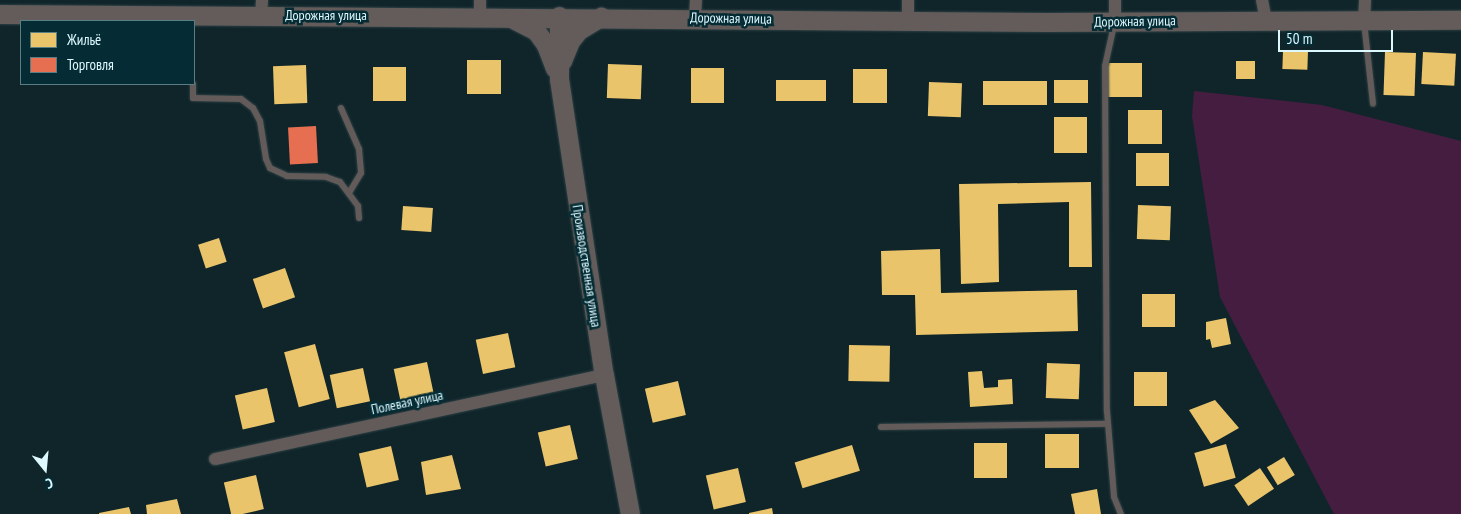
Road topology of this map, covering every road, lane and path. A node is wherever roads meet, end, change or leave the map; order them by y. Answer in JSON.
{"nodes":[{"id":1,"x":908,"y":0,"type":"edge"},
{"id":2,"x":1115,"y":0,"type":"edge"},
{"id":3,"x":1262,"y":0,"type":"edge"},
{"id":4,"x":1365,"y":0,"type":"edge"},
{"id":5,"x":261,"y":7,"type":"edge"},
{"id":6,"x":480,"y":8,"type":"edge"},
{"id":7,"x":695,"y":9,"type":"edge"},
{"id":8,"x":0,"y":14,"type":"edge"},
{"id":9,"x":502,"y":16,"type":"junction"},
{"id":10,"x":559,"y":16,"type":"junction"},
{"id":11,"x":601,"y":17,"type":"junction"},
{"id":12,"x":193,"y":18,"type":"edge"},
{"id":13,"x":908,"y":20,"type":"junction"},
{"id":14,"x":1266,"y":20,"type":"junction"},
{"id":15,"x":1461,"y":20,"type":"edge"},
{"id":16,"x":1114,"y":21,"type":"junction"},
{"id":17,"x":1364,"y":21,"type":"junction"},
{"id":18,"x":559,"y":79,"type":"junction"},
{"id":19,"x":193,"y":85,"type":"edge"},
{"id":20,"x":1373,"y":104,"type":"dead end"},
{"id":21,"x":341,"y":108,"type":"dead end"},
{"id":22,"x":350,"y":191,"type":"junction"},
{"id":23,"x":359,"y":218,"type":"dead end"},
{"id":24,"x":604,"y":375,"type":"junction"},
{"id":25,"x":1108,"y":424,"type":"junction"},
{"id":26,"x":881,"y":427,"type":"dead end"},
{"id":27,"x":215,"y":459,"type":"dead end"},
{"id":28,"x":630,"y":514,"type":"edge"},
{"id":29,"x":1121,"y":514,"type":"edge"}],
"edges":[{"from":1,"to":13,"type":"street"},
{"from":2,"to":16,"type":"street"},
{"from":3,"to":14,"type":"street"},
{"from":4,"to":17,"type":"street"},
{"from":5,"to":6,"type":"main road","name":"Дорожная улица"},
{"from":5,"to":12,"type":"main road","name":"Дорожная улица"},
{"from":6,"to":9,"type":"main road","name":"Дорожная улица"},
{"from":7,"to":11,"type":"main road","name":"Дорожная улица"},
{"from":7,"to":13,"type":"main road","name":"Дорожная улица"},
{"from":8,"to":12,"type":"main road","name":"Дорожная улица"},
{"from":9,"to":10,"type":"main road","name":"Дорожная улица"},
{"from":9,"to":18,"type":"main road"},
{"from":10,"to":11,"type":"main road","name":"Дорожная улица"},
{"from":10,"to":18,"type":"main road","name":"Производственная улица"},
{"from":11,"to":18,"type":"main road"},
{"from":13,"to":16,"type":"main road","name":"Дорожная улица"},
{"from":14,"to":16,"type":"main road","name":"Дорожная улица"},
{"from":14,"to":17,"type":"main road","name":"Дорожная улица"},
{"from":15,"to":17,"type":"main road","name":"Дорожная улица"},
{"from":16,"to":25,"type":"lane"},
{"from":17,"to":20,"type":"lane"},
{"from":18,"to":24,"type":"main road","name":"Производственная улица"},
{"from":19,"to":22,"type":"lane"},
{"from":21,"to":22,"type":"lane"},
{"from":22,"to":23,"type":"lane"},
{"from":24,"to":27,"type":"street","name":"Полевая улица"},
{"from":24,"to":28,"type":"main road","name":"Производственная улица"},
{"from":25,"to":26,"type":"lane"},
{"from":25,"to":29,"type":"lane"}]}
